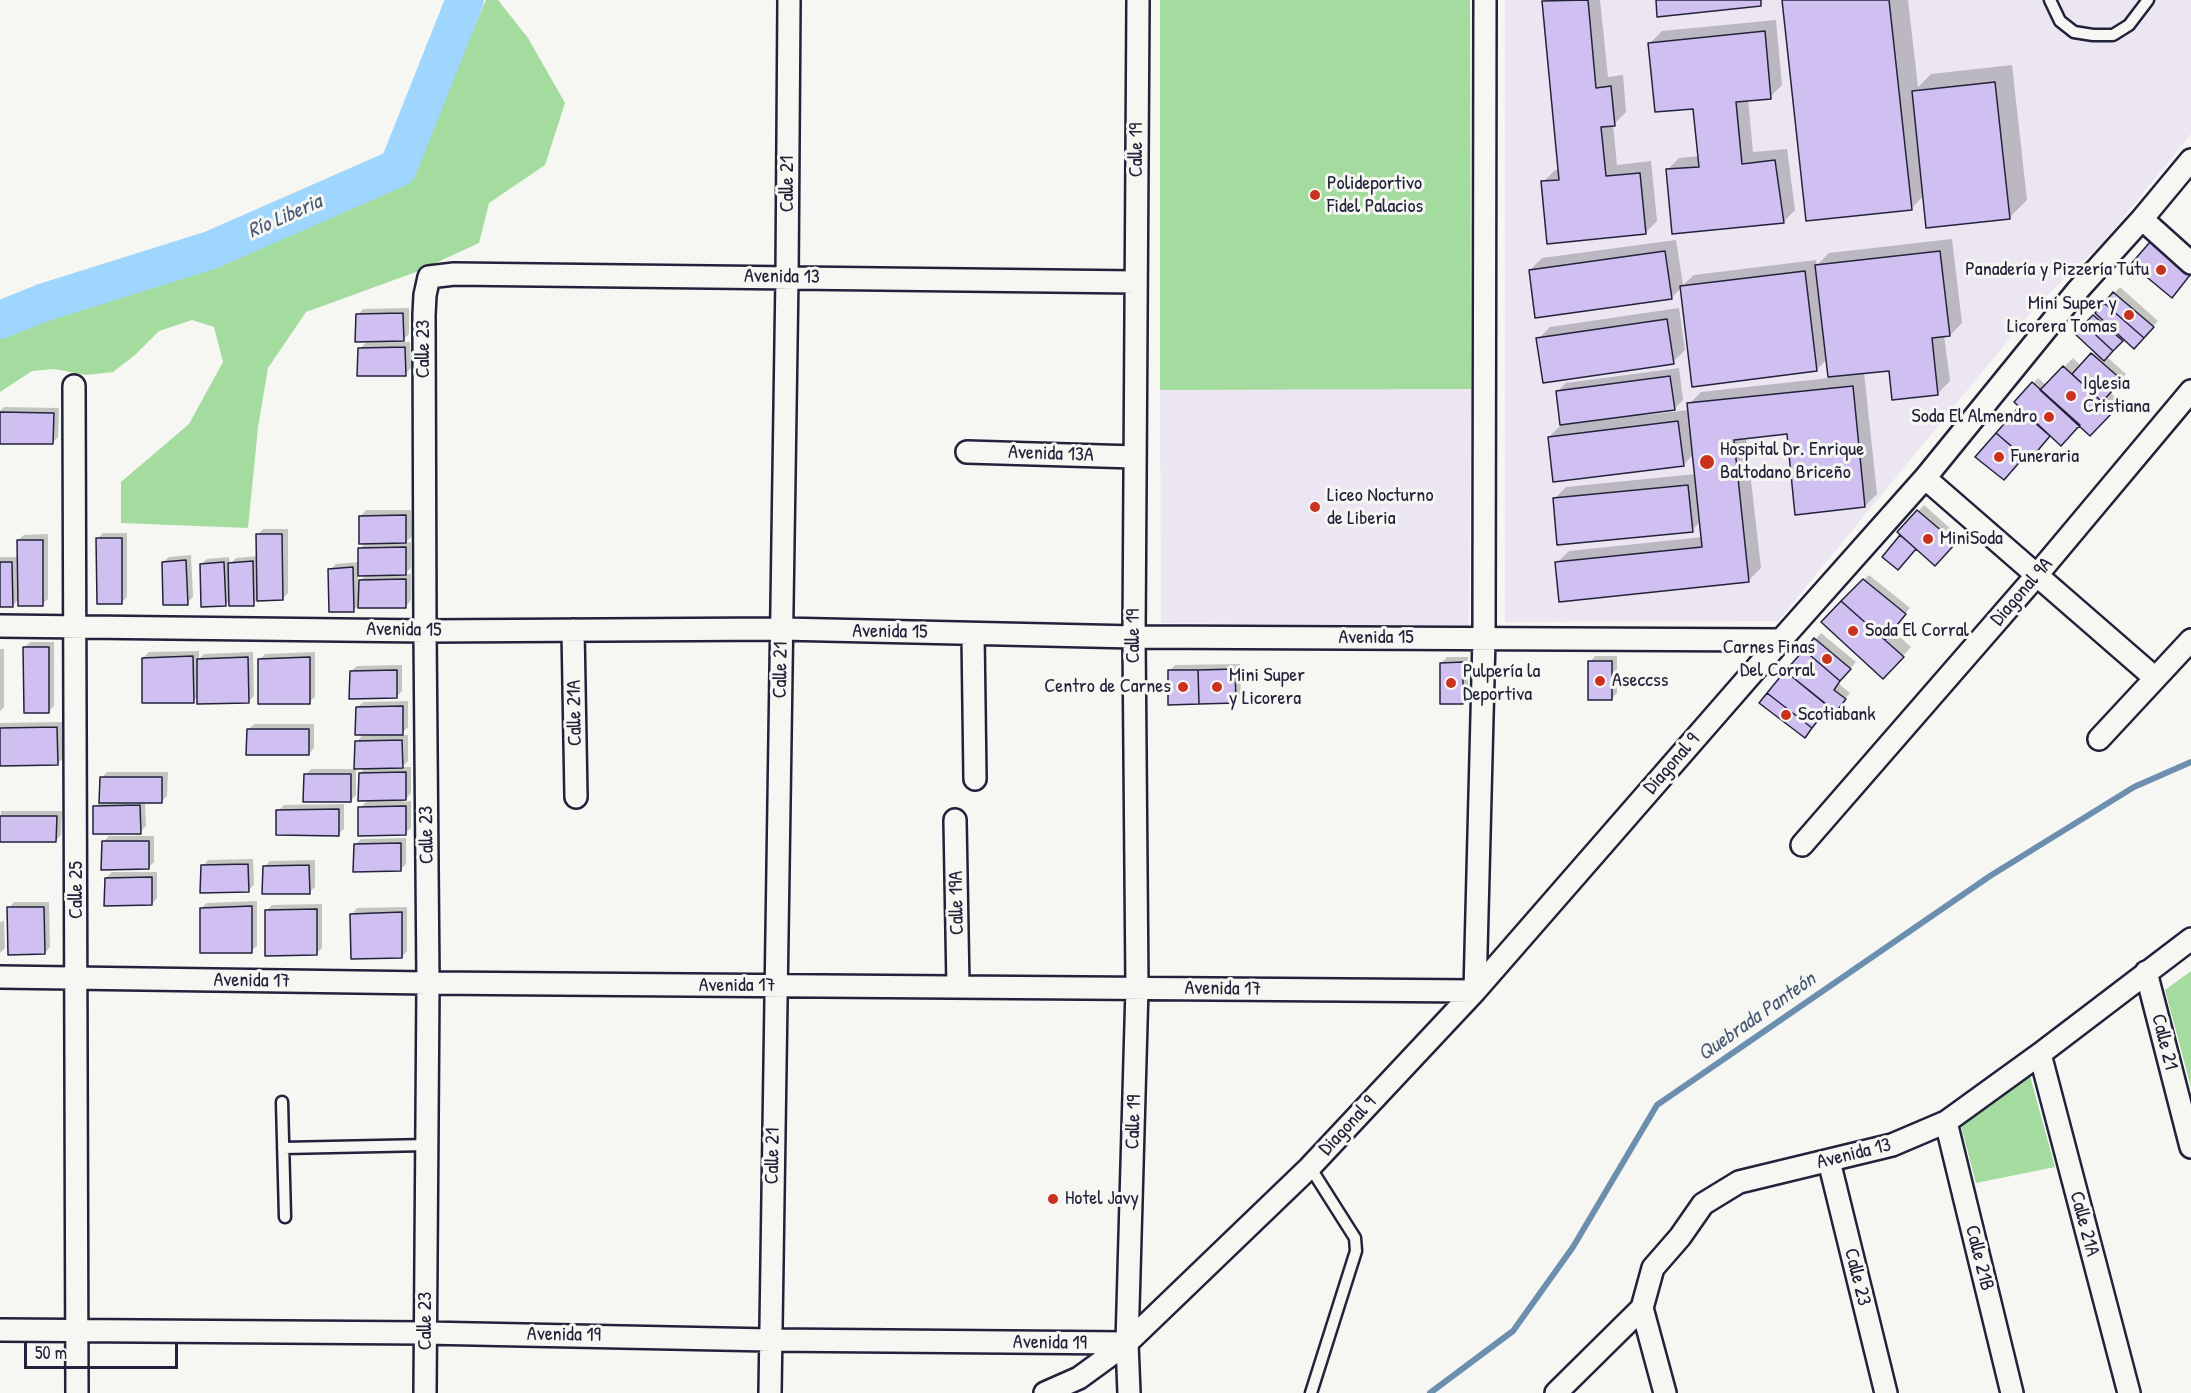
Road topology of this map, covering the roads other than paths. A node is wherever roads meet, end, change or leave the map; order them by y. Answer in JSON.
{"nodes":[{"id":1,"x":789,"y":0,"type":"edge"},
{"id":2,"x":1138,"y":0,"type":"edge"},
{"id":3,"x":1485,"y":0,"type":"edge"},
{"id":4,"x":2050,"y":0,"type":"edge"},
{"id":5,"x":2148,"y":0,"type":"edge"},
{"id":6,"x":2191,"y":160,"type":"edge"},
{"id":7,"x":2142,"y":219,"type":"junction"},
{"id":8,"x":2191,"y":263,"type":"edge"},
{"id":9,"x":429,"y":277,"type":"joint"},
{"id":10,"x":787,"y":278,"type":"junction"},
{"id":11,"x":1136,"y":282,"type":"junction"},
{"id":12,"x":74,"y":386,"type":"dead end"},
{"id":13,"x":2191,"y":391,"type":"edge"},
{"id":14,"x":967,"y":452,"type":"dead end"},
{"id":15,"x":1135,"y":457,"type":"junction"},
{"id":16,"x":1925,"y":478,"type":"junction"},
{"id":17,"x":2036,"y":576,"type":"junction"},
{"id":18,"x":0,"y":626,"type":"edge"},
{"id":19,"x":76,"y":626,"type":"junction"},
{"id":20,"x":782,"y":629,"type":"junction"},
{"id":21,"x":573,"y":630,"type":"junction"},
{"id":22,"x":424,"y":631,"type":"junction"},
{"id":23,"x":973,"y":634,"type":"junction"},
{"id":24,"x":1134,"y":638,"type":"junction"},
{"id":25,"x":1484,"y":638,"type":"junction"},
{"id":26,"x":1781,"y":639,"type":"junction"},
{"id":27,"x":2191,"y":640,"type":"edge"},
{"id":28,"x":2155,"y":678,"type":"junction"},
{"id":29,"x":2099,"y":739,"type":"dead end"},
{"id":30,"x":975,"y":779,"type":"dead end"},
{"id":31,"x":576,"y":797,"type":"dead end"},
{"id":32,"x":955,"y":820,"type":"dead end"},
{"id":33,"x":1802,"y":845,"type":"dead end"},
{"id":34,"x":2191,"y":939,"type":"edge"},
{"id":35,"x":2146,"y":972,"type":"junction"},
{"id":36,"x":0,"y":978,"type":"edge"},
{"id":37,"x":78,"y":978,"type":"junction"},
{"id":38,"x":428,"y":983,"type":"junction"},
{"id":39,"x":776,"y":986,"type":"junction"},
{"id":40,"x":958,"y":987,"type":"junction"},
{"id":41,"x":1137,"y":988,"type":"junction"},
{"id":42,"x":1475,"y":991,"type":"junction"},
{"id":43,"x":2040,"y":1054,"type":"junction"},
{"id":44,"x":282,"y":1102,"type":"dead end"},
{"id":45,"x":1946,"y":1122,"type":"junction"},
{"id":46,"x":427,"y":1145,"type":"junction"},
{"id":47,"x":2191,"y":1147,"type":"edge"},
{"id":48,"x":283,"y":1148,"type":"junction"},
{"id":49,"x":1829,"y":1161,"type":"junction"},
{"id":50,"x":1310,"y":1167,"type":"junction"},
{"id":51,"x":285,"y":1217,"type":"dead end"},
{"id":52,"x":1641,"y":1308,"type":"junction"},
{"id":53,"x":0,"y":1330,"type":"edge"},
{"id":54,"x":79,"y":1331,"type":"junction"},
{"id":55,"x":425,"y":1333,"type":"junction"},
{"id":56,"x":770,"y":1340,"type":"junction"},
{"id":57,"x":1127,"y":1344,"type":"junction"},
{"id":58,"x":77,"y":1393,"type":"edge"},
{"id":59,"x":425,"y":1393,"type":"edge"},
{"id":60,"x":770,"y":1393,"type":"edge"},
{"id":61,"x":1045,"y":1393,"type":"edge"},
{"id":62,"x":1130,"y":1393,"type":"edge"},
{"id":63,"x":1311,"y":1393,"type":"edge"},
{"id":64,"x":1556,"y":1393,"type":"edge"},
{"id":65,"x":1665,"y":1393,"type":"edge"},
{"id":66,"x":1886,"y":1393,"type":"edge"},
{"id":67,"x":2012,"y":1393,"type":"edge"},
{"id":68,"x":2129,"y":1393,"type":"edge"}],
"edges":[{"from":1,"to":10,"type":"street","name":"Calle 21"},
{"from":2,"to":11,"type":"street","name":"Calle 19"},
{"from":3,"to":25,"type":"street"},
{"from":4,"to":5,"type":"lane"},
{"from":6,"to":7,"type":"street","name":"Diagonal 9"},
{"from":7,"to":8,"type":"street"},
{"from":7,"to":16,"type":"street","name":"Diagonal 9"},
{"from":9,"to":10,"type":"street","name":"Avenida 13"},
{"from":9,"to":22,"type":"street","name":"Calle 23"},
{"from":10,"to":11,"type":"street","name":"Avenida 13"},
{"from":10,"to":20,"type":"street","name":"Calle 21"},
{"from":11,"to":15,"type":"street","name":"Calle 19"},
{"from":12,"to":19,"type":"street","name":"Calle 25"},
{"from":13,"to":17,"type":"street","name":"Diagonal 9A"},
{"from":14,"to":15,"type":"street","name":"Avenida 13A"},
{"from":15,"to":24,"type":"street","name":"Calle 19"},
{"from":16,"to":17,"type":"street"},
{"from":16,"to":26,"type":"street","name":"Diagonal 9"},
{"from":17,"to":28,"type":"street"},
{"from":17,"to":33,"type":"street","name":"Diagonal 9A"},
{"from":18,"to":19,"type":"street","name":"Avenida 15"},
{"from":19,"to":22,"type":"street","name":"Avenida 15"},
{"from":19,"to":37,"type":"street","name":"Calle 25"},
{"from":20,"to":21,"type":"street","name":"Avenida 15"},
{"from":20,"to":23,"type":"street","name":"Avenida 15"},
{"from":20,"to":39,"type":"street","name":"Calle 21"},
{"from":21,"to":22,"type":"street","name":"Avenida 15"},
{"from":21,"to":31,"type":"street","name":"Calle 21A"},
{"from":22,"to":38,"type":"street","name":"Calle 23"},
{"from":23,"to":24,"type":"street","name":"Avenida 15"},
{"from":23,"to":30,"type":"street"},
{"from":24,"to":25,"type":"street","name":"Avenida 15"},
{"from":24,"to":41,"type":"street","name":"Calle 19"},
{"from":25,"to":26,"type":"street","name":"Avenida 15"},
{"from":25,"to":42,"type":"street"},
{"from":26,"to":42,"type":"street","name":"Diagonal 9"},
{"from":27,"to":28,"type":"street"},
{"from":28,"to":29,"type":"street"},
{"from":32,"to":40,"type":"street","name":"Calle 19A"},
{"from":34,"to":35,"type":"street","name":"Avenida 13"},
{"from":35,"to":43,"type":"street","name":"Avenida 13"},
{"from":35,"to":47,"type":"street","name":"Calle 21"},
{"from":36,"to":37,"type":"street","name":"Avenida 17"},
{"from":37,"to":38,"type":"street","name":"Avenida 17"},
{"from":37,"to":54,"type":"street","name":"Calle 25"},
{"from":38,"to":39,"type":"street","name":"Avenida 17"},
{"from":38,"to":46,"type":"street","name":"Calle 23"},
{"from":39,"to":40,"type":"street","name":"Avenida 17"},
{"from":39,"to":56,"type":"street","name":"Calle 21"},
{"from":40,"to":41,"type":"street","name":"Avenida 17"},
{"from":41,"to":42,"type":"street","name":"Avenida 17"},
{"from":41,"to":57,"type":"street","name":"Calle 19"},
{"from":42,"to":50,"type":"street","name":"Diagonal 9"},
{"from":43,"to":45,"type":"street","name":"Avenida 13"},
{"from":43,"to":68,"type":"street","name":"Calle 21A"},
{"from":44,"to":48,"type":"lane"},
{"from":45,"to":49,"type":"street","name":"Avenida 13"},
{"from":45,"to":67,"type":"street","name":"Calle 21B"},
{"from":46,"to":48,"type":"lane"},
{"from":46,"to":55,"type":"street","name":"Calle 23"},
{"from":48,"to":51,"type":"lane"},
{"from":49,"to":52,"type":"street","name":"Avenida 13"},
{"from":49,"to":66,"type":"street","name":"Calle 23"},
{"from":50,"to":57,"type":"street","name":"Diagonal 9"},
{"from":50,"to":63,"type":"lane"},
{"from":52,"to":64,"type":"street","name":"Avenida 13"},
{"from":52,"to":65,"type":"street"},
{"from":53,"to":54,"type":"street","name":"Avenida 19"},
{"from":54,"to":55,"type":"street","name":"Avenida 19"},
{"from":54,"to":58,"type":"street","name":"Calle 25"},
{"from":55,"to":56,"type":"street","name":"Avenida 19"},
{"from":55,"to":59,"type":"street","name":"Calle 23"},
{"from":56,"to":57,"type":"street","name":"Avenida 19"},
{"from":56,"to":60,"type":"street","name":"Calle 21"},
{"from":57,"to":61,"type":"street","name":"Diagonal 9"},
{"from":57,"to":62,"type":"street","name":"Calle 19"}]}
